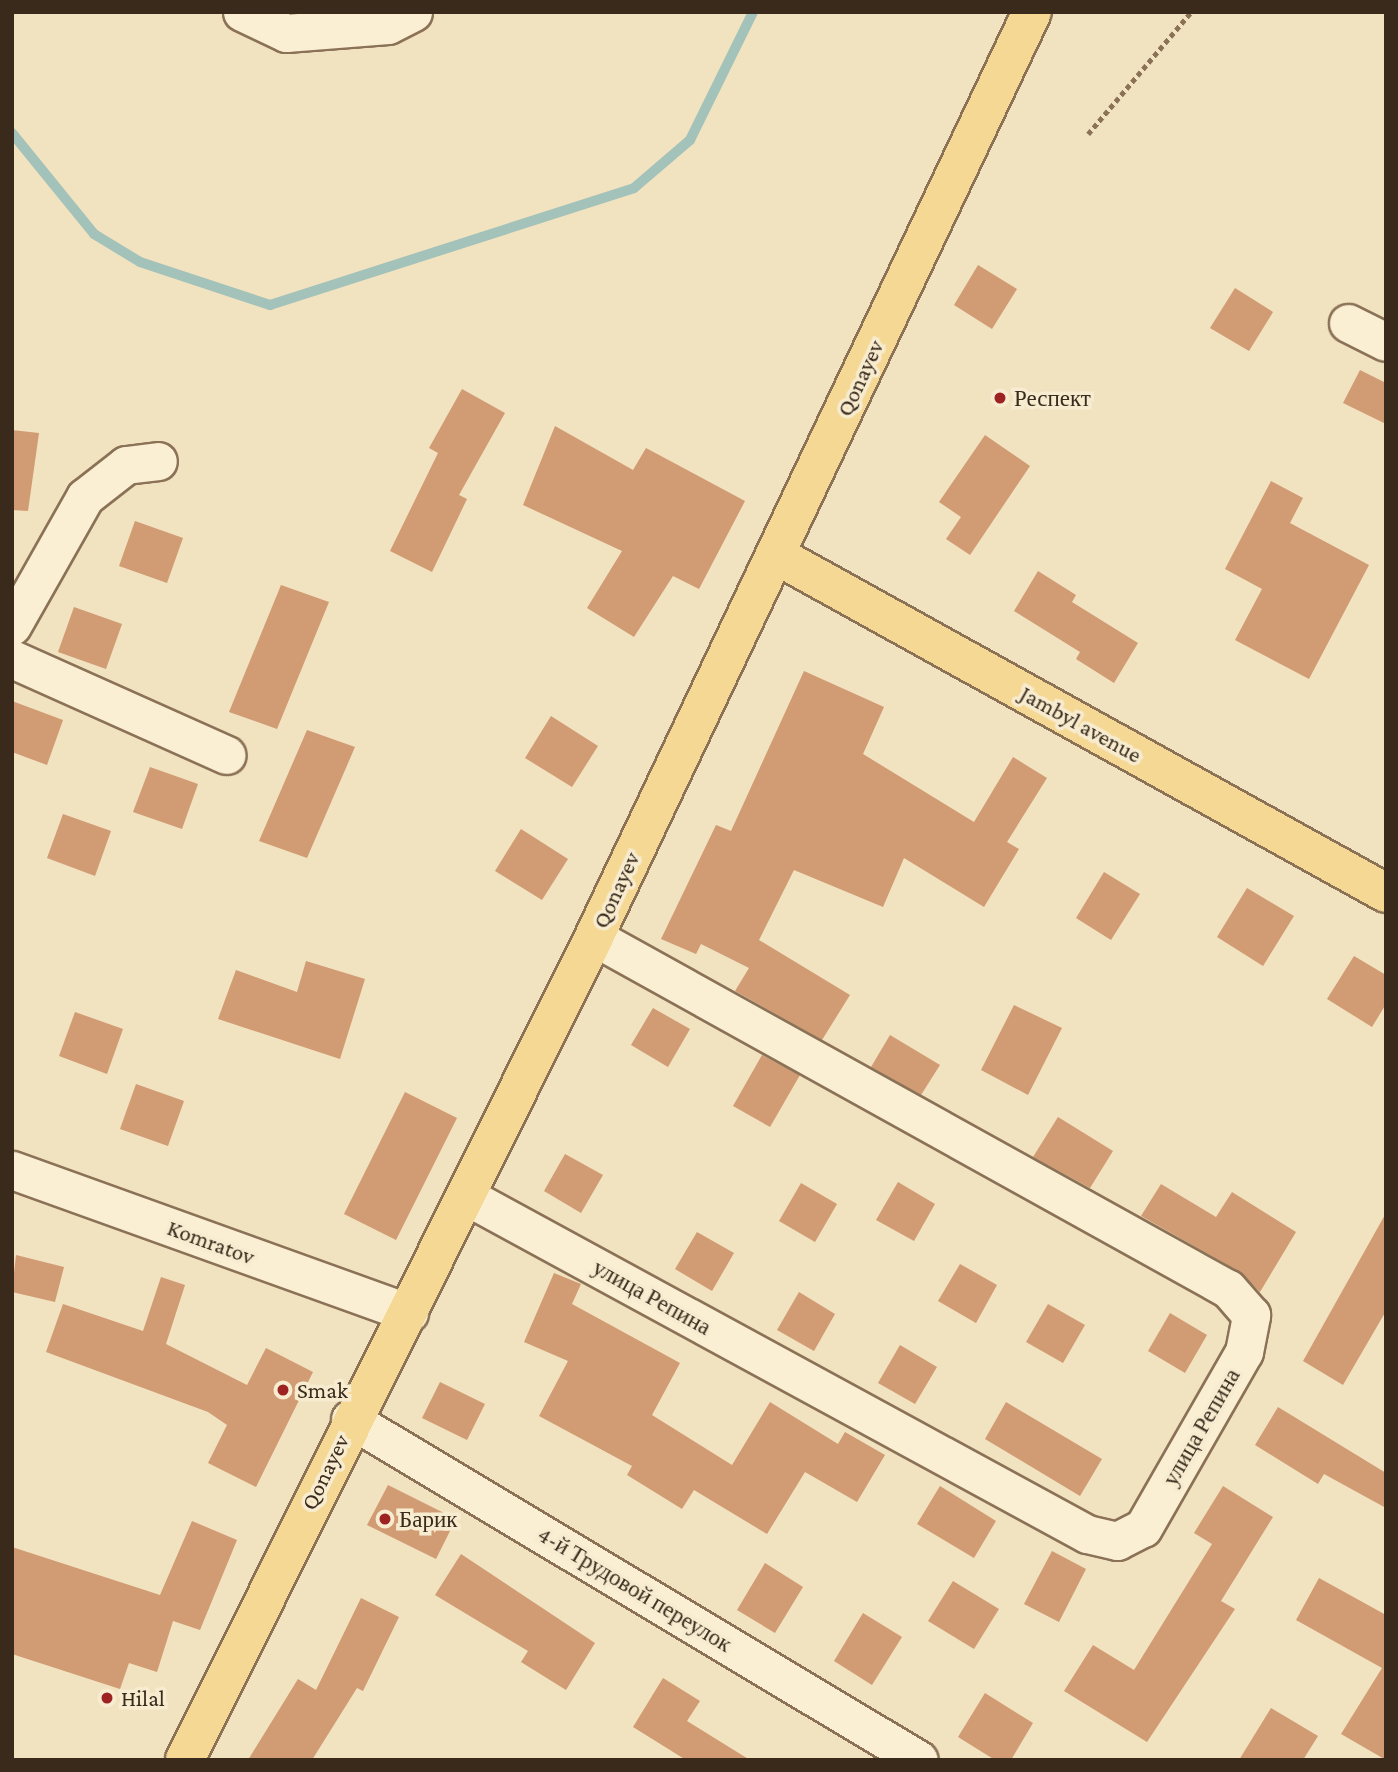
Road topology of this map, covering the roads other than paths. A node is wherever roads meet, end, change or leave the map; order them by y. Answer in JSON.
{"nodes":[{"id":1,"x":242,"y":12,"type":"edge"},
{"id":2,"x":413,"y":12,"type":"edge"},
{"id":3,"x":1032,"y":12,"type":"edge"},
{"id":4,"x":1348,"y":323,"type":"dead end"},
{"id":5,"x":1386,"y":342,"type":"edge"},
{"id":6,"x":158,"y":461,"type":"dead end"},
{"id":7,"x":776,"y":555,"type":"junction"},
{"id":8,"x":12,"y":626,"type":"edge"},
{"id":9,"x":12,"y":659,"type":"edge"},
{"id":10,"x":227,"y":755,"type":"dead end"},
{"id":11,"x":1386,"y":893,"type":"edge"},
{"id":12,"x":594,"y":937,"type":"junction"},
{"id":13,"x":12,"y":1170,"type":"edge"},
{"id":14,"x":466,"y":1196,"type":"junction"},
{"id":15,"x":409,"y":1314,"type":"junction"},
{"id":16,"x":350,"y":1419,"type":"junction"},
{"id":17,"x":185,"y":1760,"type":"edge"},
{"id":18,"x":919,"y":1760,"type":"edge"}],
"edges":[{"from":1,"to":2,"type":"street"},
{"from":3,"to":7,"type":"main road","name":"Qonayev"},
{"from":4,"to":5,"type":"street"},
{"from":6,"to":8,"type":"street"},
{"from":7,"to":11,"type":"main road","name":"Jambyl avenue"},
{"from":7,"to":12,"type":"main road","name":"Qonayev"},
{"from":9,"to":10,"type":"street"},
{"from":12,"to":14,"type":"main road","name":"Qonayev"},
{"from":12,"to":14,"type":"street","name":"улица Репина"},
{"from":13,"to":15,"type":"street","name":"Komratov"},
{"from":14,"to":15,"type":"main road","name":"Qonayev"},
{"from":15,"to":16,"type":"main road","name":"Qonayev"},
{"from":16,"to":17,"type":"main road","name":"Qonayev"},
{"from":16,"to":18,"type":"street","name":"4-й Трудовой переулок"}]}
